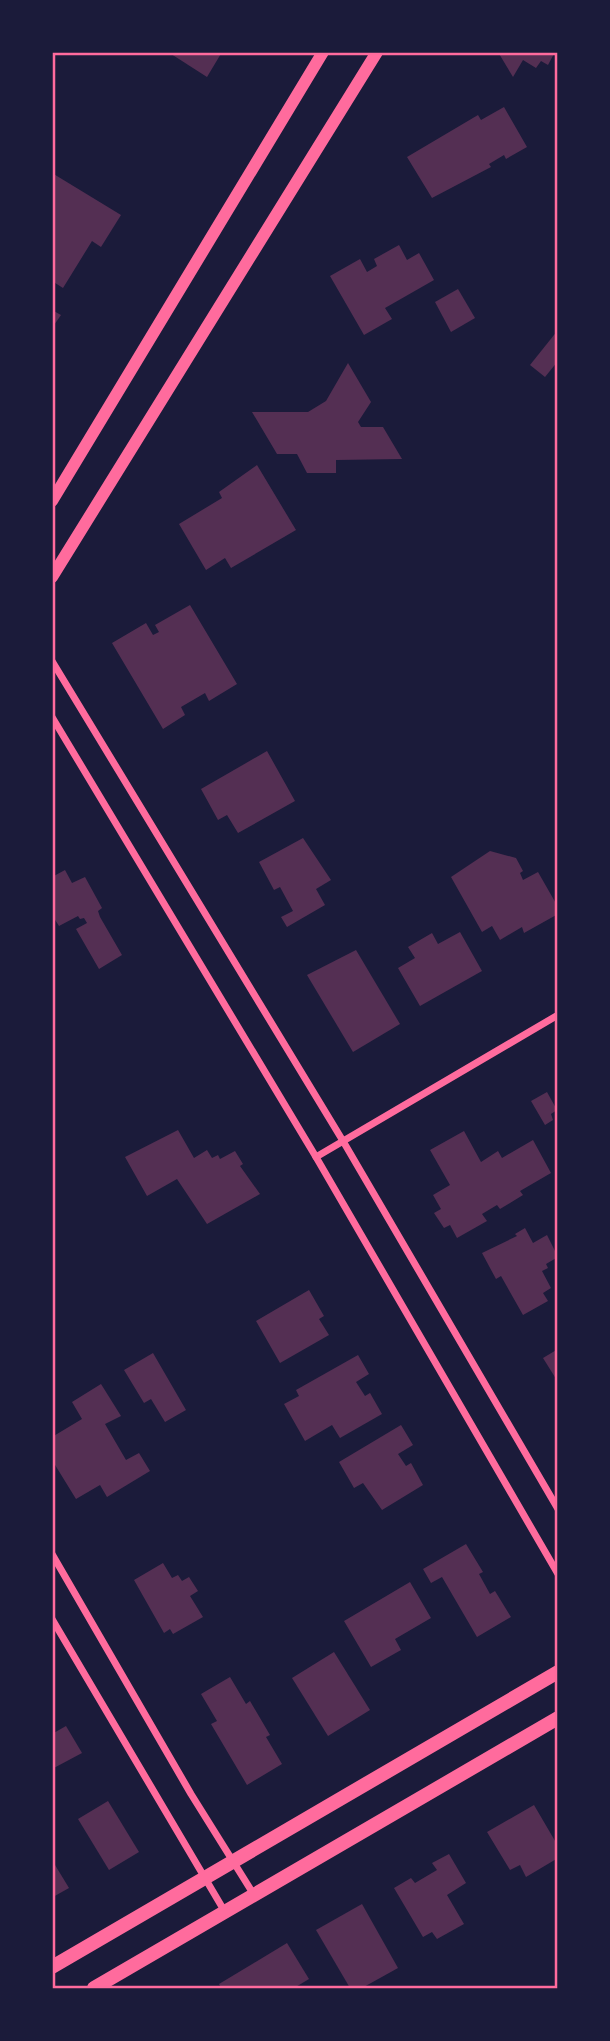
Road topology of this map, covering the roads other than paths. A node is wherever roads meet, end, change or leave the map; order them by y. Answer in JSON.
{"nodes":[{"id":1,"x":323,"y":52,"type":"edge"},
{"id":2,"x":377,"y":52,"type":"edge"},
{"id":3,"x":52,"y":500,"type":"edge"},
{"id":4,"x":52,"y":577,"type":"edge"},
{"id":5,"x":52,"y":661,"type":"edge"},
{"id":6,"x":52,"y":717,"type":"edge"},
{"id":7,"x":558,"y":1016,"type":"edge"},
{"id":8,"x":343,"y":1140,"type":"junction"},
{"id":9,"x":316,"y":1157,"type":"junction"},
{"id":10,"x":558,"y":1509,"type":"edge"},
{"id":11,"x":52,"y":1554,"type":"edge"},
{"id":12,"x":558,"y":1574,"type":"edge"},
{"id":13,"x":52,"y":1619,"type":"edge"},
{"id":14,"x":558,"y":1672,"type":"edge"},
{"id":15,"x":558,"y":1718,"type":"edge"},
{"id":16,"x":234,"y":1861,"type":"junction"},
{"id":17,"x":205,"y":1878,"type":"junction"},
{"id":18,"x":254,"y":1895,"type":"junction"},
{"id":19,"x":225,"y":1912,"type":"junction"},
{"id":20,"x":52,"y":1967,"type":"edge"},
{"id":21,"x":94,"y":1989,"type":"edge"}],
"edges":[{"from":1,"to":3,"type":"street"},
{"from":2,"to":4,"type":"street"},
{"from":5,"to":8,"type":"street"},
{"from":6,"to":9,"type":"street"},
{"from":7,"to":8,"type":"street"},
{"from":8,"to":9,"type":"street"},
{"from":8,"to":10,"type":"street"},
{"from":9,"to":12,"type":"street"},
{"from":11,"to":16,"type":"street"},
{"from":13,"to":17,"type":"street"},
{"from":14,"to":16,"type":"main road"},
{"from":15,"to":18,"type":"main road"},
{"from":16,"to":17,"type":"main road"},
{"from":16,"to":18,"type":"street"},
{"from":17,"to":19,"type":"street"},
{"from":17,"to":20,"type":"main road"},
{"from":18,"to":19,"type":"main road"},
{"from":19,"to":21,"type":"main road"}]}
